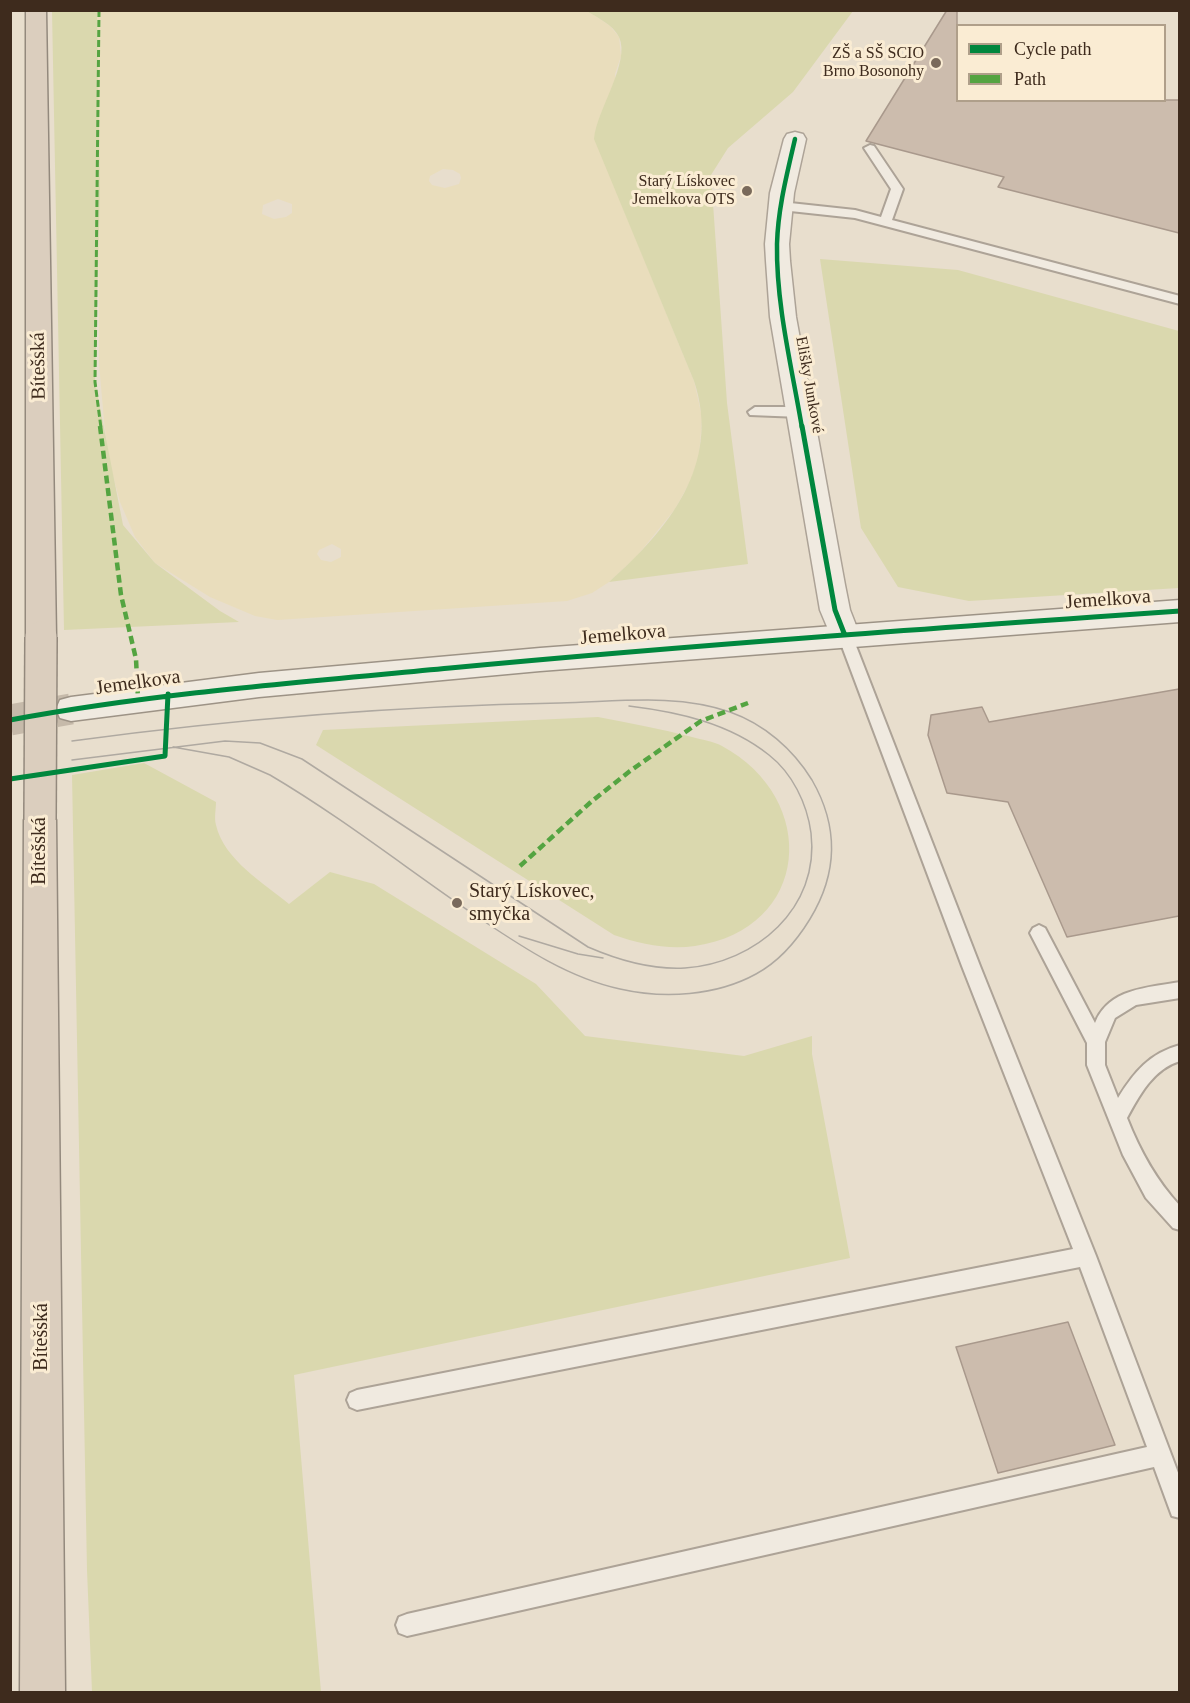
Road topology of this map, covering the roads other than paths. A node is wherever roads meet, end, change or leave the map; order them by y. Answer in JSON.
{"nodes":[{"id":1,"x":36,"y":10,"type":"edge"},
{"id":2,"x":795,"y":139,"type":"dead end"},
{"id":3,"x":870,"y":148,"type":"dead end"},
{"id":4,"x":781,"y":206,"type":"junction"},
{"id":5,"x":886,"y":222,"type":"junction"},
{"id":6,"x":1179,"y":300,"type":"edge"},
{"id":7,"x":755,"y":412,"type":"dead end"},
{"id":8,"x":800,"y":412,"type":"junction"},
{"id":9,"x":1179,"y":611,"type":"edge"},
{"id":10,"x":844,"y":633,"type":"junction"},
{"id":11,"x":71,"y":709,"type":"tunnel mouth"},
{"id":12,"x":1039,"y":933,"type":"dead end"},
{"id":13,"x":1179,"y":990,"type":"edge"},
{"id":14,"x":1096,"y":1042,"type":"junction"},
{"id":15,"x":1179,"y":1053,"type":"edge"},
{"id":16,"x":1118,"y":1116,"type":"junction"},
{"id":17,"x":1179,"y":1221,"type":"edge"},
{"id":18,"x":1086,"y":1256,"type":"junction"},
{"id":19,"x":357,"y":1400,"type":"dead end"},
{"id":20,"x":1159,"y":1455,"type":"junction"},
{"id":21,"x":1179,"y":1508,"type":"edge"},
{"id":22,"x":407,"y":1625,"type":"dead end"},
{"id":23,"x":43,"y":1692,"type":"edge"}],
"edges":[{"from":1,"to":23,"type":"highway","name":"Bítešská","bridge":true},
{"from":2,"to":4,"type":"street","name":"Elišky Junkové"},
{"from":3,"to":5,"type":"lane"},
{"from":4,"to":5,"type":"lane"},
{"from":4,"to":8,"type":"street","name":"Elišky Junkové"},
{"from":5,"to":6,"type":"lane"},
{"from":7,"to":8,"type":"lane"},
{"from":8,"to":10,"type":"street","name":"Elišky Junkové"},
{"from":9,"to":10,"type":"street","name":"Jemelkova"},
{"from":10,"to":11,"type":"street","name":"Jemelkova"},
{"from":10,"to":18,"type":"lane"},
{"from":12,"to":14,"type":"lane"},
{"from":13,"to":14,"type":"lane"},
{"from":14,"to":16,"type":"lane"},
{"from":15,"to":16,"type":"lane"},
{"from":16,"to":17,"type":"lane"},
{"from":18,"to":19,"type":"lane"},
{"from":18,"to":20,"type":"lane"},
{"from":20,"to":21,"type":"lane"},
{"from":20,"to":22,"type":"lane"}]}
